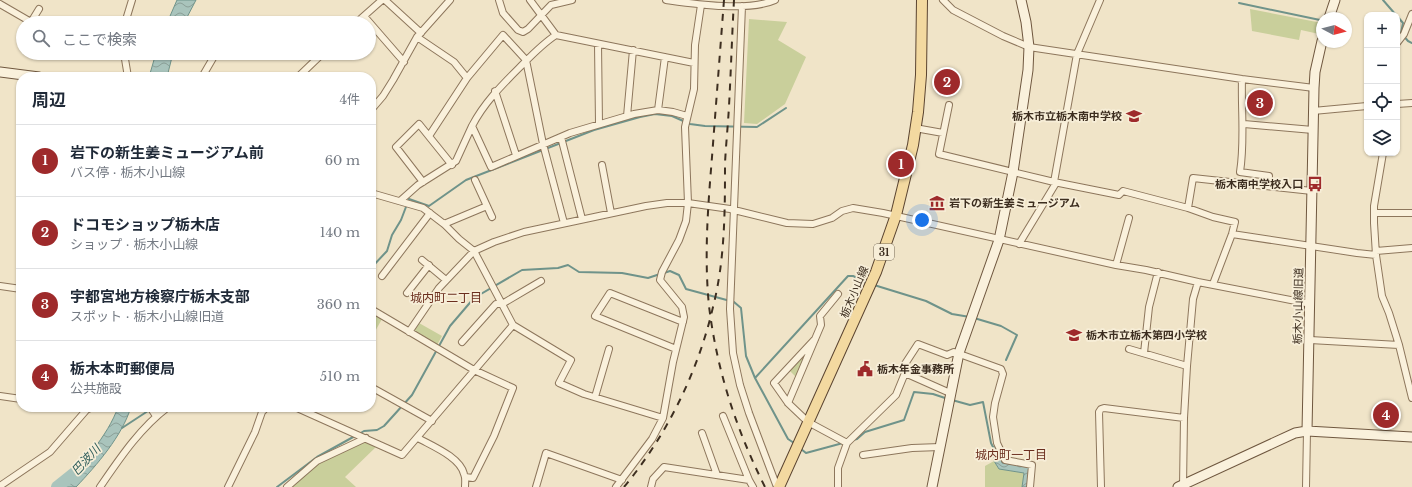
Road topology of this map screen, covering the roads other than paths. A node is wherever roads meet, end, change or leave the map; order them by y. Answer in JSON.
{"nodes":[{"id":1,"x":132,"y":0,"type":"edge"},
{"id":2,"x":382,"y":0,"type":"edge"},
{"id":3,"x":385,"y":0,"type":"edge"},
{"id":4,"x":450,"y":0,"type":"edge"},
{"id":5,"x":499,"y":0,"type":"edge"},
{"id":6,"x":530,"y":0,"type":"edge"},
{"id":7,"x":572,"y":0,"type":"edge"},
{"id":8,"x":666,"y":0,"type":"edge"},
{"id":9,"x":775,"y":0,"type":"edge"},
{"id":10,"x":922,"y":0,"type":"edge"},
{"id":11,"x":943,"y":0,"type":"edge"},
{"id":12,"x":1100,"y":0,"type":"edge"},
{"id":13,"x":1335,"y":0,"type":"edge"},
{"id":14,"x":1022,"y":1,"type":"edge"},
{"id":15,"x":556,"y":2,"type":"edge"},
{"id":16,"x":0,"y":4,"type":"edge"},
{"id":17,"x":701,"y":5,"type":"junction"},
{"id":18,"x":742,"y":6,"type":"junction"},
{"id":19,"x":39,"y":9,"type":"dead end"},
{"id":20,"x":1331,"y":12,"type":"edge"},
{"id":21,"x":542,"y":14,"type":"junction"},
{"id":22,"x":1412,"y":14,"type":"edge"},
{"id":23,"x":21,"y":16,"type":"edge"},
{"id":24,"x":35,"y":16,"type":"edge"},
{"id":25,"x":127,"y":16,"type":"edge"},
{"id":26,"x":364,"y":16,"type":"edge"},
{"id":27,"x":376,"y":30,"type":"edge"},
{"id":28,"x":419,"y":35,"type":"junction"},
{"id":29,"x":556,"y":35,"type":"junction"},
{"id":30,"x":1400,"y":39,"type":"edge"},
{"id":31,"x":598,"y":44,"type":"junction"},
{"id":32,"x":1029,"y":47,"type":"junction"},
{"id":33,"x":1320,"y":48,"type":"edge"},
{"id":34,"x":633,"y":50,"type":"junction"},
{"id":35,"x":1077,"y":54,"type":"junction"},
{"id":36,"x":665,"y":57,"type":"junction"},
{"id":37,"x":125,"y":60,"type":"edge"},
{"id":38,"x":212,"y":60,"type":"edge"},
{"id":39,"x":316,"y":60,"type":"edge"},
{"id":40,"x":526,"y":60,"type":"junction"},
{"id":41,"x":404,"y":62,"type":"junction"},
{"id":42,"x":694,"y":63,"type":"junction"},
{"id":43,"x":0,"y":72,"type":"edge"},
{"id":44,"x":127,"y":72,"type":"edge"},
{"id":45,"x":205,"y":72,"type":"edge"},
{"id":46,"x":303,"y":72,"type":"edge"},
{"id":47,"x":16,"y":74,"type":"edge"},
{"id":48,"x":467,"y":78,"type":"junction"},
{"id":49,"x":1242,"y":79,"type":"junction"},
{"id":50,"x":1314,"y":88,"type":"junction"},
{"id":51,"x":495,"y":91,"type":"junction"},
{"id":52,"x":1412,"y":103,"type":"edge"},
{"id":53,"x":376,"y":104,"type":"edge"},
{"id":54,"x":1400,"y":104,"type":"edge"},
{"id":55,"x":949,"y":106,"type":"dead end"},
{"id":56,"x":1364,"y":106,"type":"edge"},
{"id":57,"x":658,"y":110,"type":"junction"},
{"id":58,"x":1313,"y":111,"type":"junction"},
{"id":59,"x":627,"y":116,"type":"junction"},
{"id":60,"x":687,"y":116,"type":"junction"},
{"id":61,"x":599,"y":124,"type":"junction"},
{"id":62,"x":1244,"y":124,"type":"junction"},
{"id":63,"x":472,"y":126,"type":"junction"},
{"id":64,"x":915,"y":128,"type":"junction"},
{"id":65,"x":1313,"y":130,"type":"junction"},
{"id":66,"x":943,"y":133,"type":"junction"},
{"id":67,"x":429,"y":136,"type":"junction"},
{"id":68,"x":561,"y":137,"type":"junction"},
{"id":69,"x":543,"y":144,"type":"junction"},
{"id":70,"x":516,"y":155,"type":"junction"},
{"id":71,"x":1383,"y":156,"type":"edge"},
{"id":72,"x":452,"y":165,"type":"junction"},
{"id":73,"x":602,"y":165,"type":"dead end"},
{"id":74,"x":1013,"y":172,"type":"junction"},
{"id":75,"x":475,"y":180,"type":"dead end"},
{"id":76,"x":423,"y":182,"type":"junction"},
{"id":77,"x":1055,"y":182,"type":"junction"},
{"id":78,"x":1268,"y":186,"type":"junction"},
{"id":79,"x":1312,"y":192,"type":"junction"},
{"id":80,"x":376,"y":194,"type":"edge"},
{"id":81,"x":400,"y":201,"type":"junction"},
{"id":82,"x":688,"y":203,"type":"junction"},
{"id":83,"x":487,"y":206,"type":"junction"},
{"id":84,"x":1188,"y":208,"type":"junction"},
{"id":85,"x":734,"y":210,"type":"junction"},
{"id":86,"x":1412,"y":212,"type":"edge"},
{"id":87,"x":430,"y":213,"type":"junction"},
{"id":88,"x":611,"y":213,"type":"junction"},
{"id":89,"x":1374,"y":213,"type":"junction"},
{"id":90,"x":896,"y":215,"type":"junction"},
{"id":91,"x":492,"y":217,"type":"dead end"},
{"id":92,"x":1128,"y":218,"type":"dead end"},
{"id":93,"x":582,"y":220,"type":"junction"},
{"id":94,"x":444,"y":224,"type":"junction"},
{"id":95,"x":564,"y":224,"type":"junction"},
{"id":96,"x":1232,"y":234,"type":"junction"},
{"id":97,"x":999,"y":240,"type":"junction"},
{"id":98,"x":1019,"y":244,"type":"junction"},
{"id":99,"x":1311,"y":246,"type":"junction"},
{"id":100,"x":1412,"y":248,"type":"edge"},
{"id":101,"x":474,"y":251,"type":"junction"},
{"id":102,"x":1376,"y":253,"type":"junction"},
{"id":103,"x":422,"y":260,"type":"dead end"},
{"id":104,"x":1116,"y":265,"type":"junction"},
{"id":105,"x":429,"y":266,"type":"junction"},
{"id":106,"x":1158,"y":272,"type":"junction"},
{"id":107,"x":382,"y":276,"type":"dead end"},
{"id":108,"x":446,"y":280,"type":"junction"},
{"id":109,"x":541,"y":281,"type":"dead end"},
{"id":110,"x":1198,"y":282,"type":"junction"},
{"id":111,"x":1213,"y":284,"type":"junction"},
{"id":112,"x":0,"y":286,"type":"edge"},
{"id":113,"x":16,"y":288,"type":"edge"},
{"id":114,"x":407,"y":293,"type":"dead end"},
{"id":115,"x":838,"y":294,"type":"dead end"},
{"id":116,"x":502,"y":304,"type":"junction"},
{"id":117,"x":1311,"y":304,"type":"junction"},
{"id":118,"x":376,"y":312,"type":"edge"},
{"id":119,"x":683,"y":322,"type":"junction"},
{"id":120,"x":513,"y":325,"type":"junction"},
{"id":121,"x":410,"y":332,"type":"junction"},
{"id":122,"x":815,"y":339,"type":"junction"},
{"id":123,"x":1310,"y":340,"type":"junction"},
{"id":124,"x":462,"y":342,"type":"dead end"},
{"id":125,"x":1399,"y":345,"type":"junction"},
{"id":126,"x":609,"y":349,"type":"dead end"},
{"id":127,"x":676,"y":349,"type":"junction"},
{"id":128,"x":1129,"y":349,"type":"dead end"},
{"id":129,"x":959,"y":353,"type":"junction"},
{"id":130,"x":1144,"y":353,"type":"junction"},
{"id":131,"x":1186,"y":366,"type":"junction"},
{"id":132,"x":474,"y":370,"type":"junction"},
{"id":133,"x":905,"y":373,"type":"junction"},
{"id":134,"x":1410,"y":379,"type":"edge"},
{"id":135,"x":376,"y":390,"type":"edge"},
{"id":136,"x":950,"y":393,"type":"junction"},
{"id":137,"x":0,"y":396,"type":"edge"},
{"id":138,"x":594,"y":397,"type":"junction"},
{"id":139,"x":16,"y":398,"type":"edge"},
{"id":140,"x":1412,"y":398,"type":"edge"},
{"id":141,"x":788,"y":403,"type":"junction"},
{"id":142,"x":85,"y":412,"type":"edge"},
{"id":143,"x":153,"y":412,"type":"edge"},
{"id":144,"x":161,"y":412,"type":"edge"},
{"id":145,"x":262,"y":412,"type":"edge"},
{"id":146,"x":306,"y":412,"type":"edge"},
{"id":147,"x":156,"y":416,"type":"junction"},
{"id":148,"x":723,"y":416,"type":"dead end"},
{"id":149,"x":663,"y":418,"type":"junction"},
{"id":150,"x":1184,"y":418,"type":"junction"},
{"id":151,"x":432,"y":421,"type":"junction"},
{"id":152,"x":808,"y":422,"type":"junction"},
{"id":153,"x":1307,"y":431,"type":"junction"},
{"id":154,"x":702,"y":433,"type":"dead end"},
{"id":155,"x":1412,"y":437,"type":"edge"},
{"id":156,"x":366,"y":438,"type":"junction"},
{"id":157,"x":418,"y":438,"type":"junction"},
{"id":158,"x":847,"y":443,"type":"junction"},
{"id":159,"x":940,"y":447,"type":"junction"},
{"id":160,"x":863,"y":455,"type":"dead end"},
{"id":161,"x":717,"y":475,"type":"junction"},
{"id":162,"x":465,"y":477,"type":"junction"},
{"id":163,"x":622,"y":480,"type":"junction"},
{"id":164,"x":749,"y":480,"type":"junction"},
{"id":165,"x":0,"y":486,"type":"edge"},
{"id":166,"x":1182,"y":486,"type":"edge"},
{"id":167,"x":100,"y":487,"type":"edge"},
{"id":168,"x":228,"y":487,"type":"edge"},
{"id":169,"x":287,"y":487,"type":"edge"},
{"id":170,"x":465,"y":487,"type":"edge"},
{"id":171,"x":536,"y":487,"type":"edge"},
{"id":172,"x":616,"y":487,"type":"edge"},
{"id":173,"x":651,"y":487,"type":"edge"},
{"id":174,"x":753,"y":487,"type":"edge"},
{"id":175,"x":778,"y":487,"type":"edge"},
{"id":176,"x":838,"y":487,"type":"edge"},
{"id":177,"x":932,"y":487,"type":"edge"},
{"id":178,"x":1030,"y":487,"type":"edge"},
{"id":179,"x":1101,"y":487,"type":"edge"},
{"id":180,"x":1306,"y":487,"type":"edge"}],
"edges":[{"from":1,"to":25,"type":"street"},
{"from":2,"to":26,"type":"street"},
{"from":3,"to":28,"type":"street"},
{"from":4,"to":28,"type":"street"},
{"from":5,"to":21,"type":"street"},
{"from":6,"to":21,"type":"street"},
{"from":7,"to":15,"type":"street"},
{"from":8,"to":17,"type":"street"},
{"from":9,"to":18,"type":"street"},
{"from":10,"to":64,"type":"main road","name":"栃木小山線","number":"31"},
{"from":11,"to":32,"type":"street"},
{"from":12,"to":35,"type":"street"},
{"from":13,"to":20,"type":"street"},
{"from":14,"to":32,"type":"street"},
{"from":15,"to":21,"type":"street"},
{"from":16,"to":23,"type":"street"},
{"from":17,"to":18,"type":"street"},
{"from":17,"to":42,"type":"street"},
{"from":18,"to":85,"type":"street"},
{"from":19,"to":24,"type":"street"},
{"from":21,"to":29,"type":"street"},
{"from":22,"to":30,"type":"street"},
{"from":27,"to":41,"type":"street"},
{"from":28,"to":41,"type":"street"},
{"from":28,"to":48,"type":"street"},
{"from":29,"to":31,"type":"street"},
{"from":29,"to":40,"type":"street"},
{"from":31,"to":34,"type":"street"},
{"from":31,"to":61,"type":"street"},
{"from":32,"to":35,"type":"street"},
{"from":32,"to":74,"type":"street"},
{"from":33,"to":50,"type":"street","name":"栃木小山線旧道"},
{"from":34,"to":36,"type":"street"},
{"from":34,"to":59,"type":"street"},
{"from":35,"to":49,"type":"street"},
{"from":35,"to":77,"type":"street"},
{"from":36,"to":42,"type":"street"},
{"from":36,"to":57,"type":"street"},
{"from":37,"to":44,"type":"street"},
{"from":38,"to":45,"type":"street"},
{"from":39,"to":46,"type":"street"},
{"from":40,"to":48,"type":"street"},
{"from":40,"to":51,"type":"street"},
{"from":40,"to":69,"type":"street"},
{"from":41,"to":53,"type":"street"},
{"from":42,"to":60,"type":"street"},
{"from":43,"to":47,"type":"street"},
{"from":48,"to":67,"type":"street"},
{"from":49,"to":50,"type":"street"},
{"from":49,"to":62,"type":"street"},
{"from":50,"to":58,"type":"street","name":"栃木小山線旧道"},
{"from":51,"to":63,"type":"street"},
{"from":51,"to":70,"type":"street"},
{"from":52,"to":54,"type":"street"},
{"from":55,"to":66,"type":"street"},
{"from":56,"to":58,"type":"street"},
{"from":57,"to":59,"type":"street"},
{"from":57,"to":60,"type":"street"},
{"from":58,"to":65,"type":"street","name":"栃木小山線旧道"},
{"from":59,"to":61,"type":"street"},
{"from":60,"to":82,"type":"street"},
{"from":61,"to":68,"type":"street"},
{"from":62,"to":65,"type":"street"},
{"from":62,"to":78,"type":"street"},
{"from":63,"to":70,"type":"street"},
{"from":63,"to":72,"type":"street"},
{"from":64,"to":66,"type":"street"},
{"from":64,"to":90,"type":"main road","name":"栃木小山線","number":"31"},
{"from":65,"to":79,"type":"street","name":"栃木小山線旧道"},
{"from":66,"to":74,"type":"street"},
{"from":67,"to":72,"type":"street"},
{"from":67,"to":76,"type":"street"},
{"from":68,"to":69,"type":"street"},
{"from":68,"to":93,"type":"street"},
{"from":69,"to":70,"type":"street"},
{"from":69,"to":95,"type":"street"},
{"from":71,"to":89,"type":"street"},
{"from":72,"to":76,"type":"street"},
{"from":73,"to":88,"type":"street"},
{"from":74,"to":77,"type":"street"},
{"from":74,"to":97,"type":"street"},
{"from":75,"to":83,"type":"street"},
{"from":76,"to":81,"type":"street"},
{"from":77,"to":84,"type":"street"},
{"from":77,"to":98,"type":"street"},
{"from":78,"to":79,"type":"street"},
{"from":78,"to":84,"type":"street"},
{"from":79,"to":99,"type":"street","name":"栃木小山線旧道"},
{"from":80,"to":81,"type":"street"},
{"from":81,"to":87,"type":"street"},
{"from":82,"to":85,"type":"street"},
{"from":82,"to":88,"type":"street"},
{"from":82,"to":119,"type":"street"},
{"from":83,"to":91,"type":"street"},
{"from":83,"to":94,"type":"street"},
{"from":84,"to":96,"type":"street"},
{"from":85,"to":90,"type":"street"},
{"from":85,"to":175,"type":"street"},
{"from":86,"to":89,"type":"street"},
{"from":87,"to":94,"type":"street"},
{"from":87,"to":107,"type":"street"},
{"from":88,"to":93,"type":"street"},
{"from":89,"to":102,"type":"street"},
{"from":90,"to":97,"type":"street"},
{"from":90,"to":152,"type":"main road","name":"栃木小山線","number":"31"},
{"from":92,"to":104,"type":"street"},
{"from":93,"to":95,"type":"street"},
{"from":94,"to":101,"type":"street"},
{"from":95,"to":101,"type":"street"},
{"from":96,"to":99,"type":"street"},
{"from":96,"to":111,"type":"street"},
{"from":97,"to":98,"type":"street"},
{"from":97,"to":129,"type":"street"},
{"from":98,"to":104,"type":"street"},
{"from":99,"to":102,"type":"street"},
{"from":99,"to":117,"type":"street","name":"栃木小山線旧道"},
{"from":100,"to":102,"type":"street"},
{"from":101,"to":108,"type":"street"},
{"from":101,"to":116,"type":"street"},
{"from":102,"to":125,"type":"street"},
{"from":103,"to":105,"type":"street"},
{"from":104,"to":106,"type":"street"},
{"from":105,"to":108,"type":"street"},
{"from":105,"to":114,"type":"street"},
{"from":106,"to":110,"type":"street"},
{"from":106,"to":130,"type":"street"},
{"from":108,"to":121,"type":"street"},
{"from":109,"to":116,"type":"street"},
{"from":110,"to":111,"type":"street"},
{"from":110,"to":131,"type":"street"},
{"from":111,"to":117,"type":"street"},
{"from":112,"to":113,"type":"street"},
{"from":115,"to":122,"type":"street"},
{"from":116,"to":120,"type":"street"},
{"from":116,"to":124,"type":"street"},
{"from":117,"to":123,"type":"street","name":"栃木小山線旧道"},
{"from":118,"to":121,"type":"street"},
{"from":119,"to":127,"type":"street"},
{"from":119,"to":127,"type":"street"},
{"from":120,"to":132,"type":"street"},
{"from":120,"to":138,"type":"street"},
{"from":121,"to":132,"type":"street"},
{"from":122,"to":141,"type":"street"},
{"from":122,"to":141,"type":"street"},
{"from":123,"to":125,"type":"street"},
{"from":123,"to":153,"type":"street","name":"栃木小山線旧道"},
{"from":125,"to":134,"type":"street"},
{"from":126,"to":138,"type":"street"},
{"from":127,"to":149,"type":"street"},
{"from":128,"to":130,"type":"street"},
{"from":129,"to":133,"type":"street"},
{"from":129,"to":136,"type":"street"},
{"from":129,"to":178,"type":"street"},
{"from":130,"to":131,"type":"street"},
{"from":131,"to":150,"type":"street"},
{"from":132,"to":151,"type":"street"},
{"from":132,"to":162,"type":"street"},
{"from":133,"to":136,"type":"street"},
{"from":133,"to":158,"type":"street"},
{"from":134,"to":140,"type":"street"},
{"from":135,"to":151,"type":"street"},
{"from":136,"to":159,"type":"street"},
{"from":137,"to":139,"type":"street"},
{"from":138,"to":149,"type":"street"},
{"from":141,"to":152,"type":"street"},
{"from":142,"to":165,"type":"street"},
{"from":143,"to":147,"type":"street"},
{"from":144,"to":147,"type":"street"},
{"from":145,"to":168,"type":"street"},
{"from":146,"to":156,"type":"street"},
{"from":147,"to":167,"type":"street"},
{"from":148,"to":164,"type":"street"},
{"from":149,"to":163,"type":"street"},
{"from":150,"to":166,"type":"street"},
{"from":150,"to":179,"type":"street"},
{"from":151,"to":157,"type":"street"},
{"from":152,"to":158,"type":"street"},
{"from":152,"to":175,"type":"main road","name":"栃木小山線","number":"31"},
{"from":153,"to":155,"type":"street"},
{"from":153,"to":166,"type":"street"},
{"from":153,"to":180,"type":"street"},
{"from":154,"to":161,"type":"street"},
{"from":156,"to":157,"type":"street"},
{"from":156,"to":169,"type":"street"},
{"from":157,"to":162,"type":"street"},
{"from":158,"to":176,"type":"street"},
{"from":159,"to":160,"type":"street"},
{"from":159,"to":177,"type":"street"},
{"from":161,"to":164,"type":"street"},
{"from":161,"to":173,"type":"street"},
{"from":162,"to":170,"type":"street"},
{"from":163,"to":171,"type":"street"},
{"from":163,"to":172,"type":"street"},
{"from":164,"to":174,"type":"street"}]}
